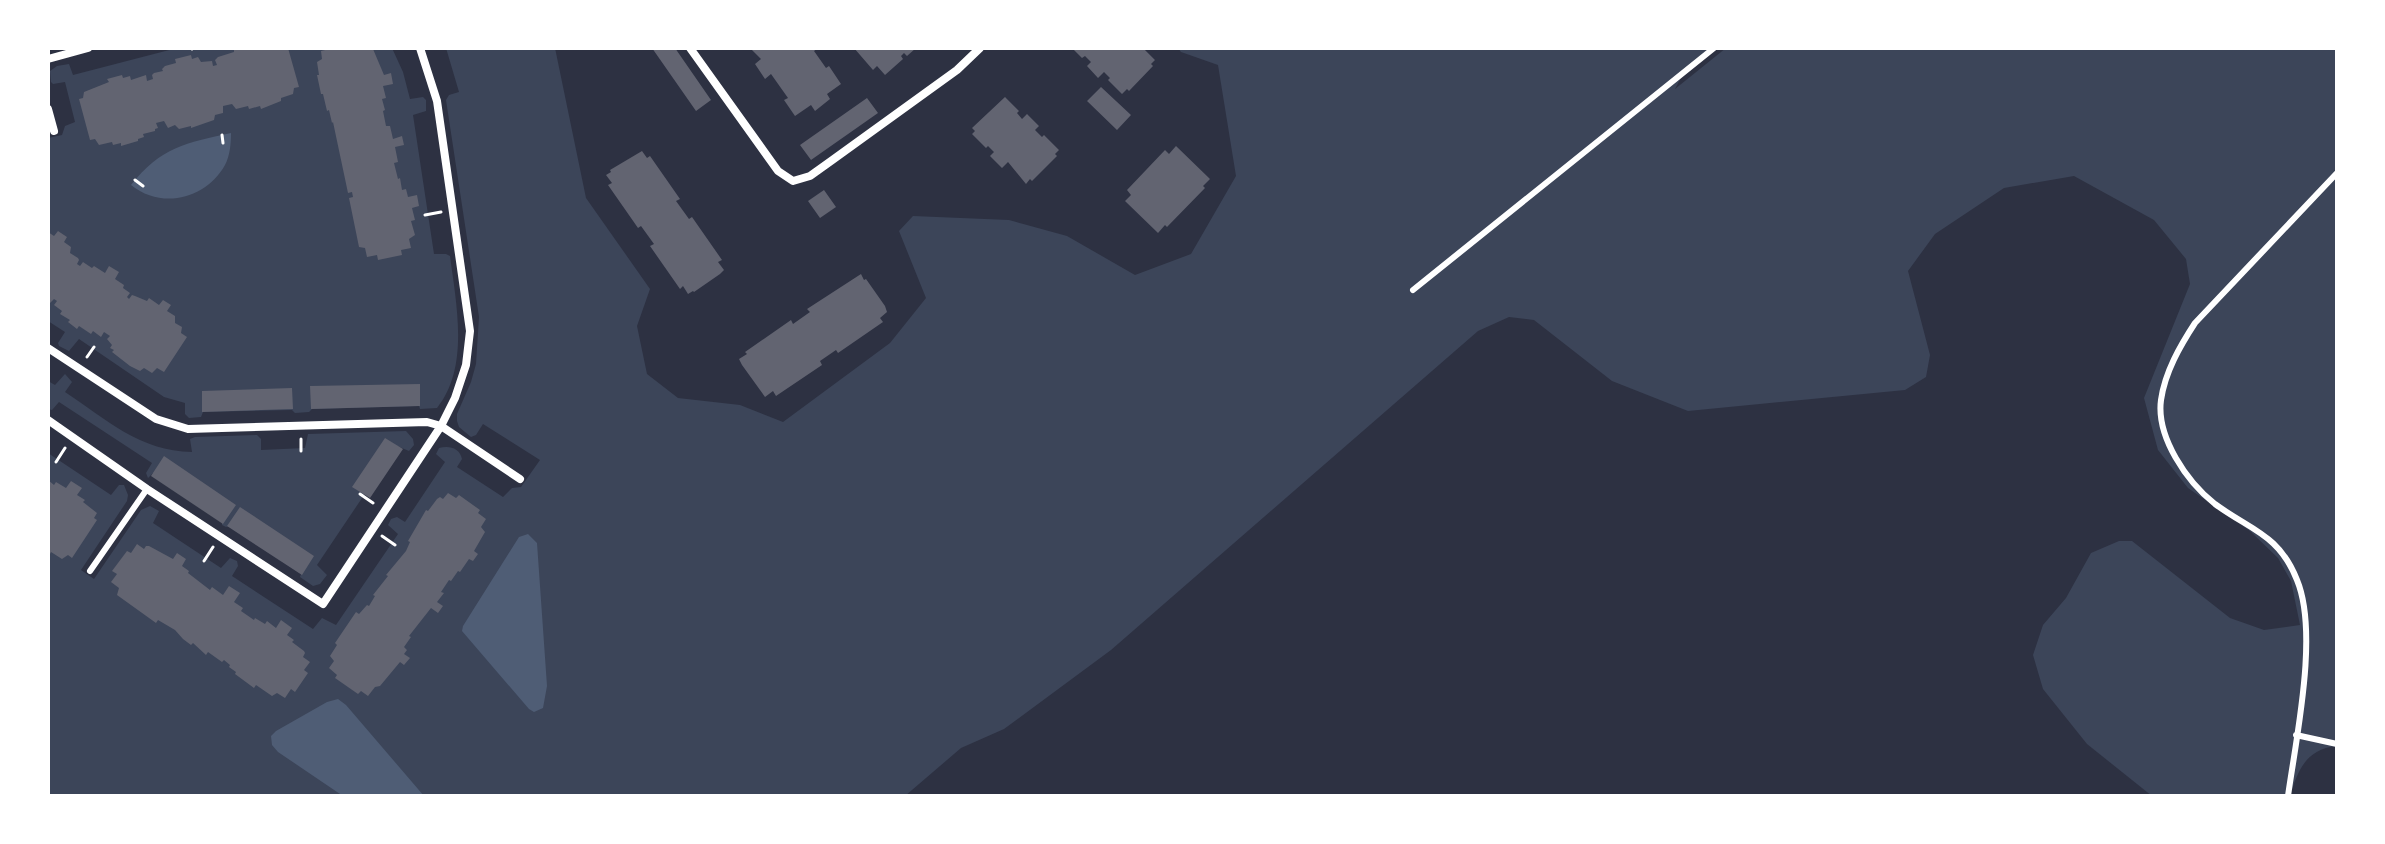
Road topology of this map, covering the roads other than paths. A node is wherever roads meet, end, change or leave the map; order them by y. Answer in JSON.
{"nodes":[{"id":1,"x":88,"y":48,"type":"edge"},
{"id":2,"x":420,"y":48,"type":"edge"},
{"id":3,"x":690,"y":48,"type":"edge"},
{"id":4,"x":980,"y":48,"type":"edge"},
{"id":5,"x":1714,"y":48,"type":"edge"},
{"id":6,"x":48,"y":59,"type":"edge"},
{"id":7,"x":48,"y":109,"type":"edge"},
{"id":8,"x":54,"y":131,"type":"dead end"},
{"id":9,"x":2337,"y":173,"type":"edge"},
{"id":10,"x":1413,"y":290,"type":"dead end"},
{"id":11,"x":48,"y":348,"type":"edge"},
{"id":12,"x":48,"y":420,"type":"edge"},
{"id":13,"x":441,"y":426,"type":"junction"},
{"id":14,"x":520,"y":479,"type":"dead end"},
{"id":15,"x":147,"y":489,"type":"junction"},
{"id":16,"x":90,"y":571,"type":"dead end"},
{"id":17,"x":2296,"y":735,"type":"junction"},
{"id":18,"x":2337,"y":744,"type":"edge"},
{"id":19,"x":2288,"y":796,"type":"edge"}],
"edges":[{"from":1,"to":6,"type":"street"},
{"from":2,"to":13,"type":"street"},
{"from":3,"to":4,"type":"street"},
{"from":5,"to":10,"type":"lane"},
{"from":7,"to":8,"type":"street"},
{"from":9,"to":17,"type":"lane"},
{"from":11,"to":13,"type":"street"},
{"from":12,"to":15,"type":"street"},
{"from":13,"to":14,"type":"street"},
{"from":13,"to":15,"type":"street"},
{"from":15,"to":16,"type":"lane"},
{"from":17,"to":18,"type":"lane"},
{"from":17,"to":19,"type":"lane"}]}
